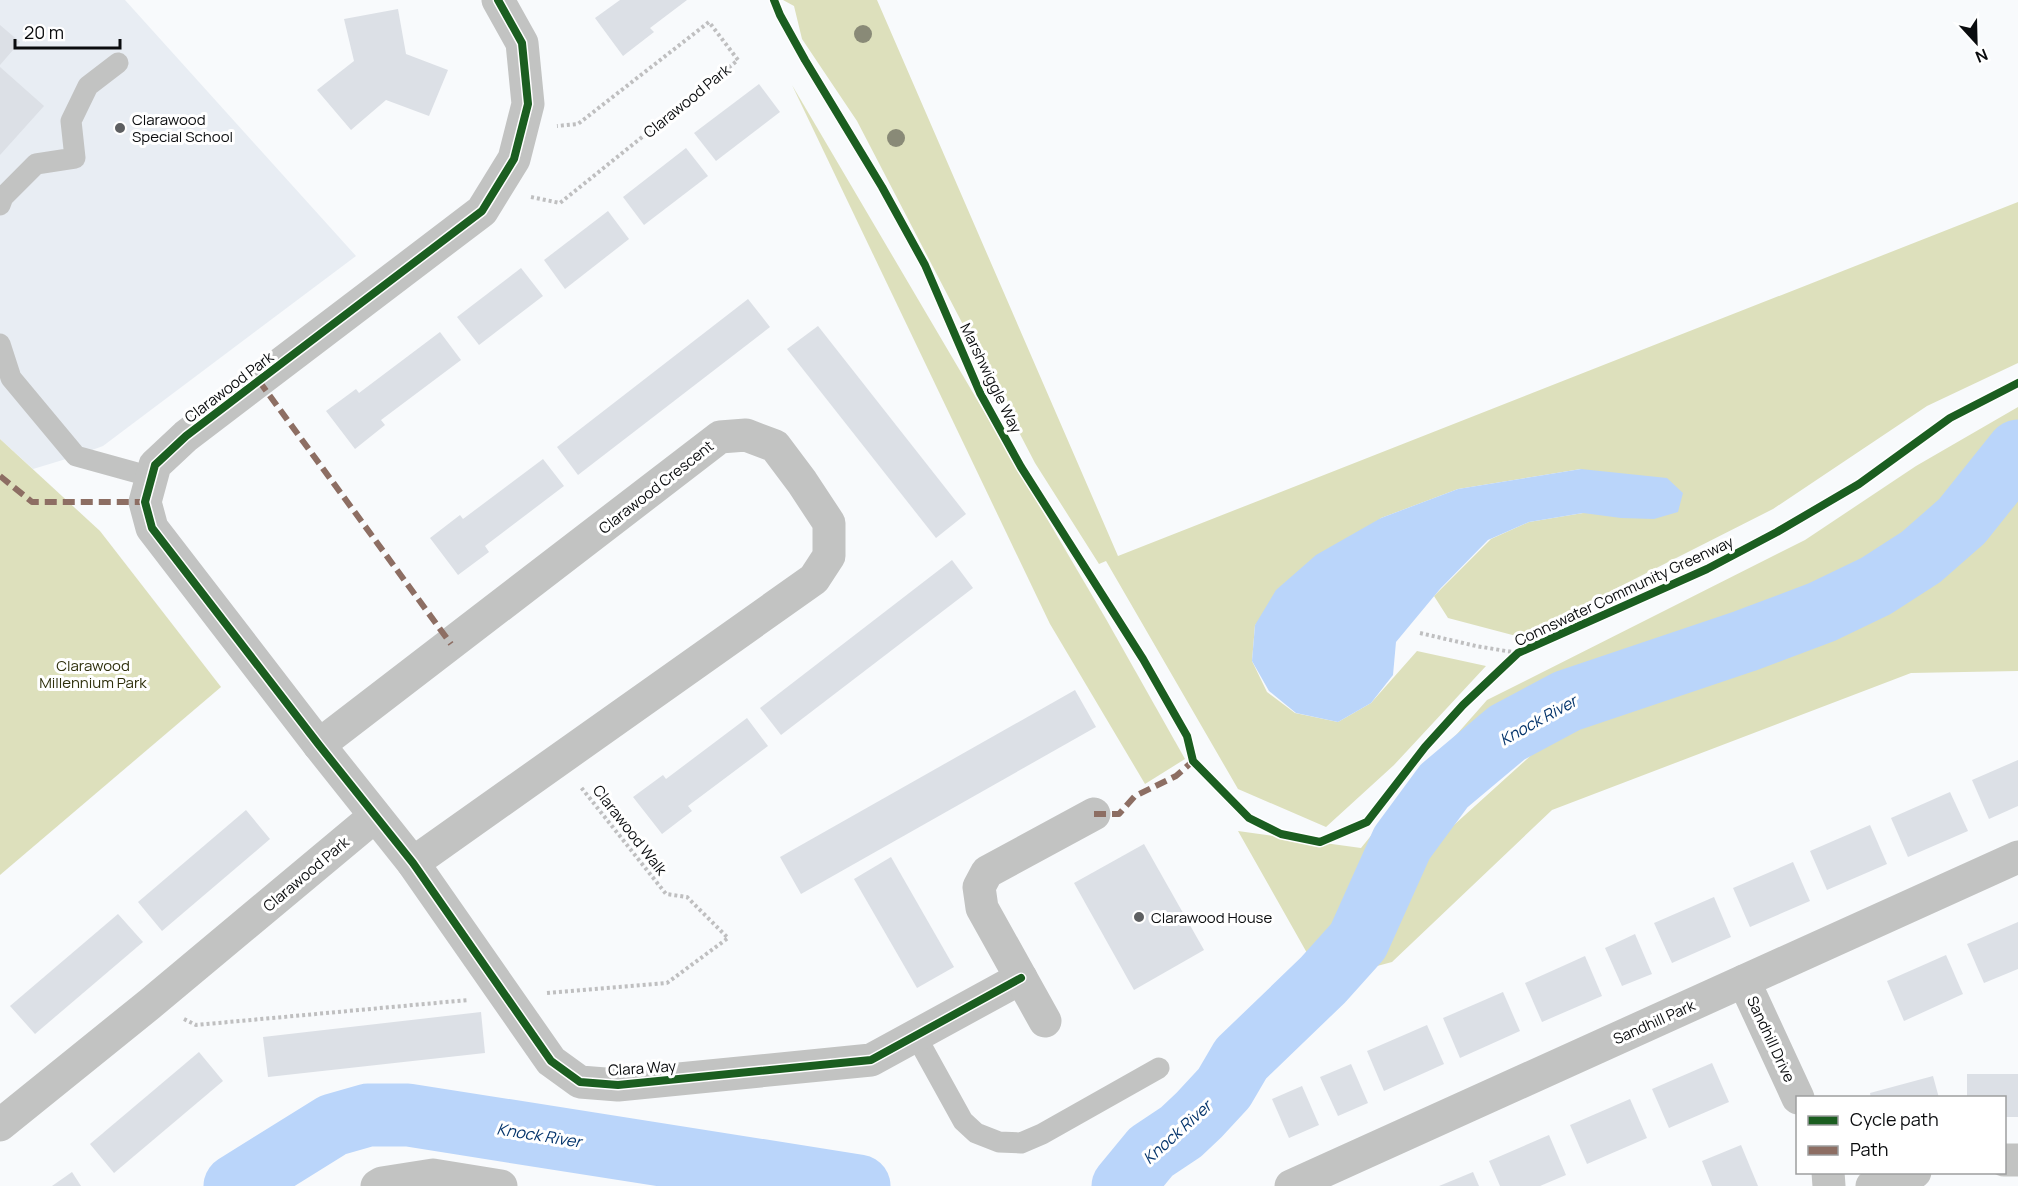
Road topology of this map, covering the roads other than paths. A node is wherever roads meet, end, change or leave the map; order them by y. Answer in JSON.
{"nodes":[{"id":1,"x":498,"y":0,"type":"edge"},
{"id":2,"x":118,"y":63,"type":"dead end"},
{"id":3,"x":0,"y":205,"type":"edge"},
{"id":4,"x":0,"y":344,"type":"edge"},
{"id":5,"x":152,"y":477,"type":"junction"},
{"id":6,"x":319,"y":745,"type":"junction"},
{"id":7,"x":1094,"y":814,"type":"dead end"},
{"id":8,"x":375,"y":816,"type":"junction"},
{"id":9,"x":2018,"y":857,"type":"edge"},
{"id":10,"x":412,"y":863,"type":"junction"},
{"id":11,"x":1021,"y":978,"type":"junction"},
{"id":12,"x":1744,"y":981,"type":"junction"},
{"id":13,"x":1045,"y":1021,"type":"dead end"},
{"id":14,"x":916,"y":1036,"type":"junction"},
{"id":15,"x":1159,"y":1068,"type":"dead end"},
{"id":16,"x":1797,"y":1096,"type":"edge"},
{"id":17,"x":0,"y":1125,"type":"edge"},
{"id":18,"x":1912,"y":1174,"type":"edge"},
{"id":19,"x":377,"y":1186,"type":"edge"},
{"id":20,"x":501,"y":1186,"type":"edge"},
{"id":21,"x":1291,"y":1186,"type":"edge"},
{"id":22,"x":1872,"y":1186,"type":"edge"}],
"edges":[{"from":1,"to":5,"type":"street","name":"Clarawood Park"},
{"from":2,"to":3,"type":"lane"},
{"from":4,"to":5,"type":"lane"},
{"from":5,"to":6,"type":"street","name":"Clarawood Park"},
{"from":6,"to":8,"type":"street","name":"Clarawood Park"},
{"from":6,"to":10,"type":"street","name":"Clarawood Crescent"},
{"from":7,"to":11,"type":"street"},
{"from":8,"to":10,"type":"street","name":"Clara Way"},
{"from":8,"to":17,"type":"street","name":"Clarawood Park"},
{"from":9,"to":12,"type":"street","name":"Sandhill Park"},
{"from":10,"to":14,"type":"street","name":"Clara Way"},
{"from":11,"to":13,"type":"street"},
{"from":11,"to":14,"type":"street","name":"Clara Way"},
{"from":12,"to":16,"type":"street","name":"Sandhill Drive"},
{"from":12,"to":21,"type":"street","name":"Sandhill Park"},
{"from":14,"to":15,"type":"lane"},
{"from":18,"to":22,"type":"street"},
{"from":19,"to":20,"type":"street"}]}
